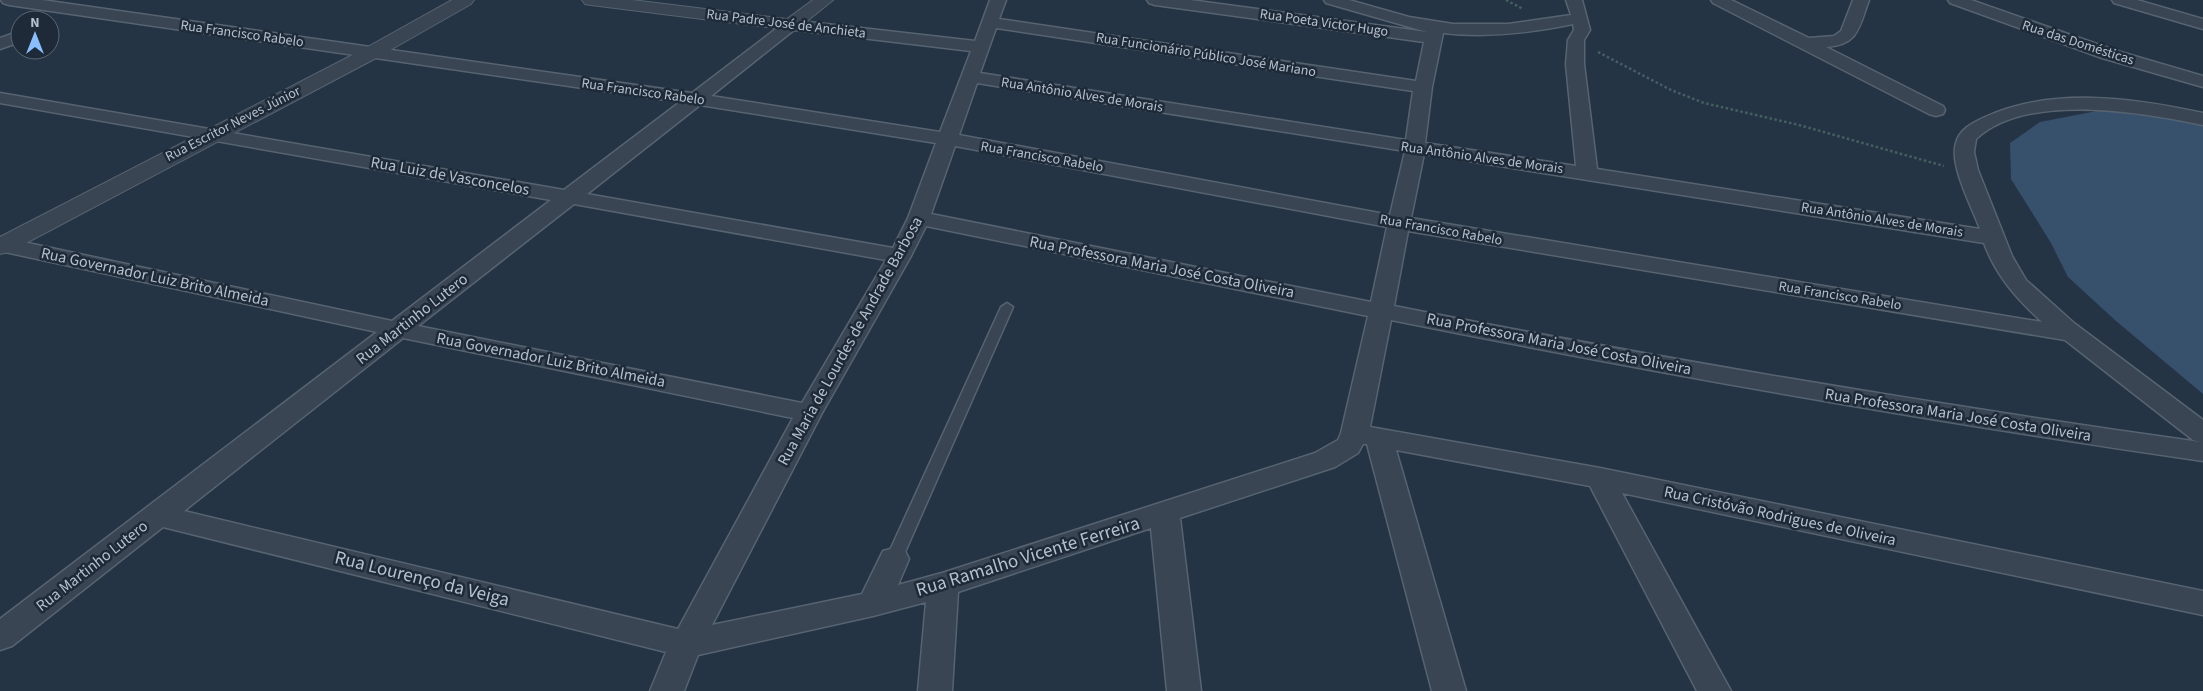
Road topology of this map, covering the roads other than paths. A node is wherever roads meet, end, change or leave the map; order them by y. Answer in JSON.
{"nodes":[{"id":1,"x":9,"y":0,"type":"edge"},
{"id":2,"x":111,"y":0,"type":"edge"},
{"id":3,"x":465,"y":0,"type":"edge"},
{"id":4,"x":591,"y":0,"type":"edge"},
{"id":5,"x":824,"y":0,"type":"edge"},
{"id":6,"x":998,"y":0,"type":"edge"},
{"id":7,"x":1154,"y":0,"type":"edge"},
{"id":8,"x":1332,"y":0,"type":"edge"},
{"id":9,"x":1574,"y":0,"type":"edge"},
{"id":10,"x":1718,"y":0,"type":"edge"},
{"id":11,"x":1861,"y":0,"type":"edge"},
{"id":12,"x":1956,"y":0,"type":"edge"},
{"id":13,"x":2120,"y":0,"type":"edge"},
{"id":14,"x":84,"y":11,"type":"junction"},
{"id":15,"x":1580,"y":18,"type":"junction"},
{"id":16,"x":60,"y":20,"type":"edge"},
{"id":17,"x":989,"y":22,"type":"junction"},
{"id":18,"x":2203,"y":24,"type":"edge"},
{"id":19,"x":790,"y":25,"type":"junction"},
{"id":20,"x":1435,"y":33,"type":"junction"},
{"id":21,"x":1806,"y":42,"type":"junction"},
{"id":22,"x":980,"y":47,"type":"junction"},
{"id":23,"x":370,"y":53,"type":"junction"},
{"id":24,"x":972,"y":77,"type":"junction"},
{"id":25,"x":2203,"y":82,"type":"edge"},
{"id":26,"x":1424,"y":87,"type":"junction"},
{"id":27,"x":0,"y":98,"type":"edge"},
{"id":28,"x":697,"y":99,"type":"junction"},
{"id":29,"x":1936,"y":110,"type":"dead end"},
{"id":30,"x":2203,"y":118,"type":"edge"},
{"id":31,"x":211,"y":135,"type":"junction"},
{"id":32,"x":946,"y":139,"type":"junction"},
{"id":33,"x":1415,"y":148,"type":"junction"},
{"id":34,"x":1587,"y":173,"type":"junction"},
{"id":35,"x":571,"y":196,"type":"junction"},
{"id":36,"x":919,"y":218,"type":"junction"},
{"id":37,"x":1399,"y":223,"type":"junction"},
{"id":38,"x":1992,"y":238,"type":"junction"},
{"id":39,"x":1,"y":245,"type":"edge"},
{"id":40,"x":900,"y":256,"type":"junction"},
{"id":41,"x":1007,"y":307,"type":"dead end"},
{"id":42,"x":1381,"y":311,"type":"junction"},
{"id":43,"x":399,"y":330,"type":"junction"},
{"id":44,"x":2072,"y":334,"type":"junction"},
{"id":45,"x":809,"y":413,"type":"junction"},
{"id":46,"x":2203,"y":434,"type":"edge"},
{"id":47,"x":1367,"y":436,"type":"junction"},
{"id":48,"x":2203,"y":452,"type":"edge"},
{"id":49,"x":1600,"y":478,"type":"junction"},
{"id":50,"x":1165,"y":514,"type":"junction"},
{"id":51,"x":158,"y":515,"type":"junction"},
{"id":52,"x":894,"y":559,"type":"joint"},
{"id":53,"x":943,"y":586,"type":"junction"},
{"id":54,"x":2203,"y":603,"type":"edge"},
{"id":55,"x":873,"y":604,"type":"junction"},
{"id":56,"x":0,"y":637,"type":"edge"},
{"id":57,"x":686,"y":644,"type":"junction"},
{"id":58,"x":667,"y":691,"type":"edge"},
{"id":59,"x":935,"y":691,"type":"edge"},
{"id":60,"x":1184,"y":691,"type":"edge"},
{"id":61,"x":1449,"y":691,"type":"edge"},
{"id":62,"x":1714,"y":691,"type":"edge"}],
"edges":[{"from":1,"to":14,"type":"street","name":"Rua Francisco Rabelo"},
{"from":2,"to":14,"type":"street"},
{"from":3,"to":23,"type":"street","name":"Rua Escritor Neves Júnior"},
{"from":4,"to":19,"type":"street","name":"Rua Padre José de Anchieta"},
{"from":5,"to":19,"type":"street","name":"Rua Martinho Lutero"},
{"from":6,"to":17,"type":"street","name":"Rua Maria de Lourdes de Andrade Barbosa"},
{"from":7,"to":20,"type":"street","name":"Rua Poeta Victor Hugo"},
{"from":8,"to":20,"type":"street"},
{"from":9,"to":15,"type":"street"},
{"from":10,"to":21,"type":"street"},
{"from":11,"to":21,"type":"street"},
{"from":12,"to":25,"type":"street","name":"Rua das Domésticas"},
{"from":13,"to":18,"type":"street"},
{"from":14,"to":16,"type":"street"},
{"from":14,"to":23,"type":"street","name":"Rua Francisco Rabelo"},
{"from":15,"to":20,"type":"street","name":"Rua Poeta Victor Hugo"},
{"from":15,"to":34,"type":"street"},
{"from":17,"to":22,"type":"street","name":"Rua Maria de Lourdes de Andrade Barbosa"},
{"from":17,"to":26,"type":"street","name":"Rua Funcionário Público José Mariano"},
{"from":19,"to":22,"type":"street","name":"Rua Padre José de Anchieta"},
{"from":19,"to":28,"type":"street","name":"Rua Martinho Lutero"},
{"from":20,"to":26,"type":"street"},
{"from":21,"to":29,"type":"street"},
{"from":22,"to":24,"type":"street","name":"Rua Maria de Lourdes de Andrade Barbosa"},
{"from":23,"to":28,"type":"street","name":"Rua Francisco Rabelo"},
{"from":23,"to":31,"type":"street","name":"Rua Escritor Neves Júnior"},
{"from":24,"to":32,"type":"street","name":"Rua Maria de Lourdes de Andrade Barbosa"},
{"from":24,"to":33,"type":"street","name":"Rua Antônio Alves de Morais"},
{"from":26,"to":33,"type":"street"},
{"from":27,"to":31,"type":"street","name":"Rua Luiz de Vasconcelos"},
{"from":28,"to":32,"type":"street","name":"Rua Francisco Rabelo"},
{"from":28,"to":35,"type":"street","name":"Rua Martinho Lutero"},
{"from":30,"to":38,"type":"street"},
{"from":31,"to":35,"type":"street","name":"Rua Luiz de Vasconcelos"},
{"from":31,"to":39,"type":"street","name":"Rua Escritor Neves Júnior"},
{"from":32,"to":36,"type":"street","name":"Rua Maria de Lourdes de Andrade Barbosa"},
{"from":32,"to":37,"type":"street","name":"Rua Francisco Rabelo"},
{"from":33,"to":34,"type":"street","name":"Rua Antônio Alves de Morais"},
{"from":33,"to":37,"type":"street"},
{"from":34,"to":38,"type":"street","name":"Rua Antônio Alves de Morais"},
{"from":35,"to":40,"type":"street","name":"Rua Luiz de Vasconcelos"},
{"from":35,"to":43,"type":"street","name":"Rua Martinho Lutero"},
{"from":36,"to":40,"type":"street","name":"Rua Maria de Lourdes de Andrade Barbosa"},
{"from":36,"to":42,"type":"street","name":"Rua Professora Maria José Costa Oliveira"},
{"from":37,"to":42,"type":"street"},
{"from":37,"to":44,"type":"street","name":"Rua Francisco Rabelo"},
{"from":38,"to":44,"type":"street"},
{"from":39,"to":43,"type":"street","name":"Rua Governador Luiz Brito Almeida"},
{"from":40,"to":45,"type":"street","name":"Rua Maria de Lourdes de Andrade Barbosa"},
{"from":41,"to":52,"type":"lane"},
{"from":42,"to":47,"type":"street"},
{"from":42,"to":48,"type":"street","name":"Rua Professora Maria José Costa Oliveira"},
{"from":43,"to":45,"type":"street","name":"Rua Governador Luiz Brito Almeida"},
{"from":43,"to":51,"type":"street","name":"Rua Martinho Lutero"},
{"from":44,"to":46,"type":"street"},
{"from":45,"to":57,"type":"street","name":"Rua Maria de Lourdes de Andrade Barbosa"},
{"from":47,"to":49,"type":"street","name":"Rua Cristóvão Rodrigues de Oliveira"},
{"from":47,"to":50,"type":"street","name":"Rua Ramalho Vicente Ferreira"},
{"from":47,"to":61,"type":"street"},
{"from":49,"to":54,"type":"street","name":"Rua Cristóvão Rodrigues de Oliveira"},
{"from":49,"to":62,"type":"street"},
{"from":50,"to":53,"type":"street","name":"Rua Ramalho Vicente Ferreira"},
{"from":50,"to":60,"type":"street"},
{"from":51,"to":56,"type":"street","name":"Rua Martinho Lutero"},
{"from":51,"to":57,"type":"street","name":"Rua Lourenço da Veiga"},
{"from":52,"to":55,"type":"street"},
{"from":53,"to":55,"type":"street","name":"Rua Ramalho Vicente Ferreira"},
{"from":53,"to":59,"type":"street"},
{"from":55,"to":57,"type":"street","name":"Rua Ramalho Vicente Ferreira"},
{"from":57,"to":58,"type":"street","name":"Rua Maria de Lourdes de Andrade Barbosa"}]}
